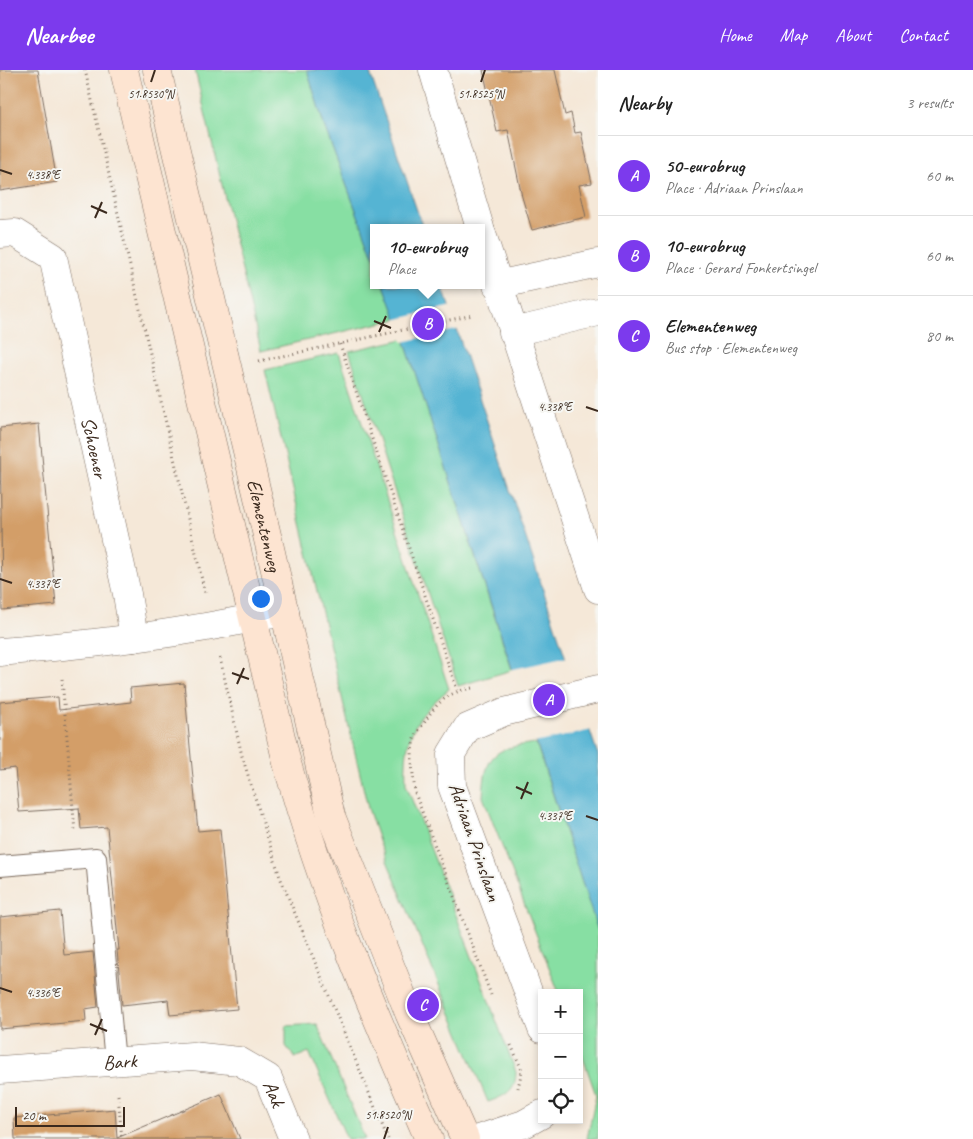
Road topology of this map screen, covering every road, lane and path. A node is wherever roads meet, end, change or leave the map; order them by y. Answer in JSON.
{"nodes":[{"id":1,"x":124,"y":70,"type":"edge"},
{"id":2,"x":157,"y":70,"type":"edge"},
{"id":3,"x":433,"y":70,"type":"edge"},
{"id":4,"x":479,"y":224,"type":"edge"},
{"id":5,"x":0,"y":234,"type":"edge"},
{"id":6,"x":485,"y":244,"type":"edge"},
{"id":7,"x":598,"y":263,"type":"edge"},
{"id":8,"x":497,"y":285,"type":"junction"},
{"id":9,"x":598,"y":312,"type":"edge"},
{"id":10,"x":478,"y":314,"type":"dead end"},
{"id":11,"x":513,"y":332,"type":"junction"},
{"id":12,"x":340,"y":344,"type":"junction"},
{"id":13,"x":256,"y":352,"type":"dead end"},
{"id":14,"x":258,"y":362,"type":"junction"},
{"id":15,"x":260,"y":371,"type":"dead end"},
{"id":16,"x":598,"y":589,"type":"edge"},
{"id":17,"x":285,"y":611,"type":"junction"},
{"id":18,"x":253,"y":618,"type":"junction"},
{"id":19,"x":134,"y":638,"type":"junction"},
{"id":20,"x":59,"y":647,"type":"junction"},
{"id":21,"x":0,"y":652,"type":"edge"},
{"id":22,"x":598,"y":688,"type":"edge"},
{"id":23,"x":456,"y":690,"type":"dead end"},
{"id":24,"x":78,"y":860,"type":"junction"},
{"id":25,"x":0,"y":866,"type":"edge"},
{"id":26,"x":538,"y":1018,"type":"edge"},
{"id":27,"x":239,"y":1061,"type":"joint"},
{"id":28,"x":115,"y":1062,"type":"junction"},
{"id":29,"x":0,"y":1070,"type":"edge"},
{"id":30,"x":538,"y":1116,"type":"edge"},
{"id":31,"x":546,"y":1124,"type":"edge"},
{"id":32,"x":122,"y":1139,"type":"edge"},
{"id":33,"x":293,"y":1139,"type":"edge"},
{"id":34,"x":428,"y":1139,"type":"edge"},
{"id":35,"x":465,"y":1139,"type":"edge"},
{"id":36,"x":478,"y":1139,"type":"edge"},
{"id":37,"x":539,"y":1139,"type":"edge"}],
"edges":[{"from":1,"to":18,"type":"street","name":"Elementenweg"},
{"from":2,"to":17,"type":"street","name":"Elementenweg"},
{"from":3,"to":4,"type":"street"},
{"from":5,"to":19,"type":"street","name":"Schoener"},
{"from":6,"to":8,"type":"street"},
{"from":7,"to":8,"type":"street"},
{"from":8,"to":11,"type":"street"},
{"from":9,"to":11,"type":"street"},
{"from":10,"to":12,"type":"path"},
{"from":11,"to":16,"type":"street"},
{"from":12,"to":14,"type":"path"},
{"from":12,"to":23,"type":"path"},
{"from":13,"to":14,"type":"path"},
{"from":14,"to":15,"type":"path"},
{"from":17,"to":18,"type":"street"},
{"from":17,"to":35,"type":"street","name":"Elementenweg"},
{"from":18,"to":19,"type":"street"},
{"from":18,"to":34,"type":"street","name":"Elementenweg"},
{"from":19,"to":20,"type":"street"},
{"from":20,"to":21,"type":"street"},
{"from":20,"to":24,"type":"path"},
{"from":22,"to":26,"type":"street","name":"Adriaan Prinslaan"},
{"from":24,"to":25,"type":"lane"},
{"from":24,"to":28,"type":"lane"},
{"from":27,"to":28,"type":"street","name":"Bark"},
{"from":27,"to":33,"type":"street","name":"Aak"},
{"from":28,"to":29,"type":"street","name":"Bark"},
{"from":28,"to":32,"type":"path"},
{"from":30,"to":36,"type":"street"},
{"from":31,"to":37,"type":"street"}]}
